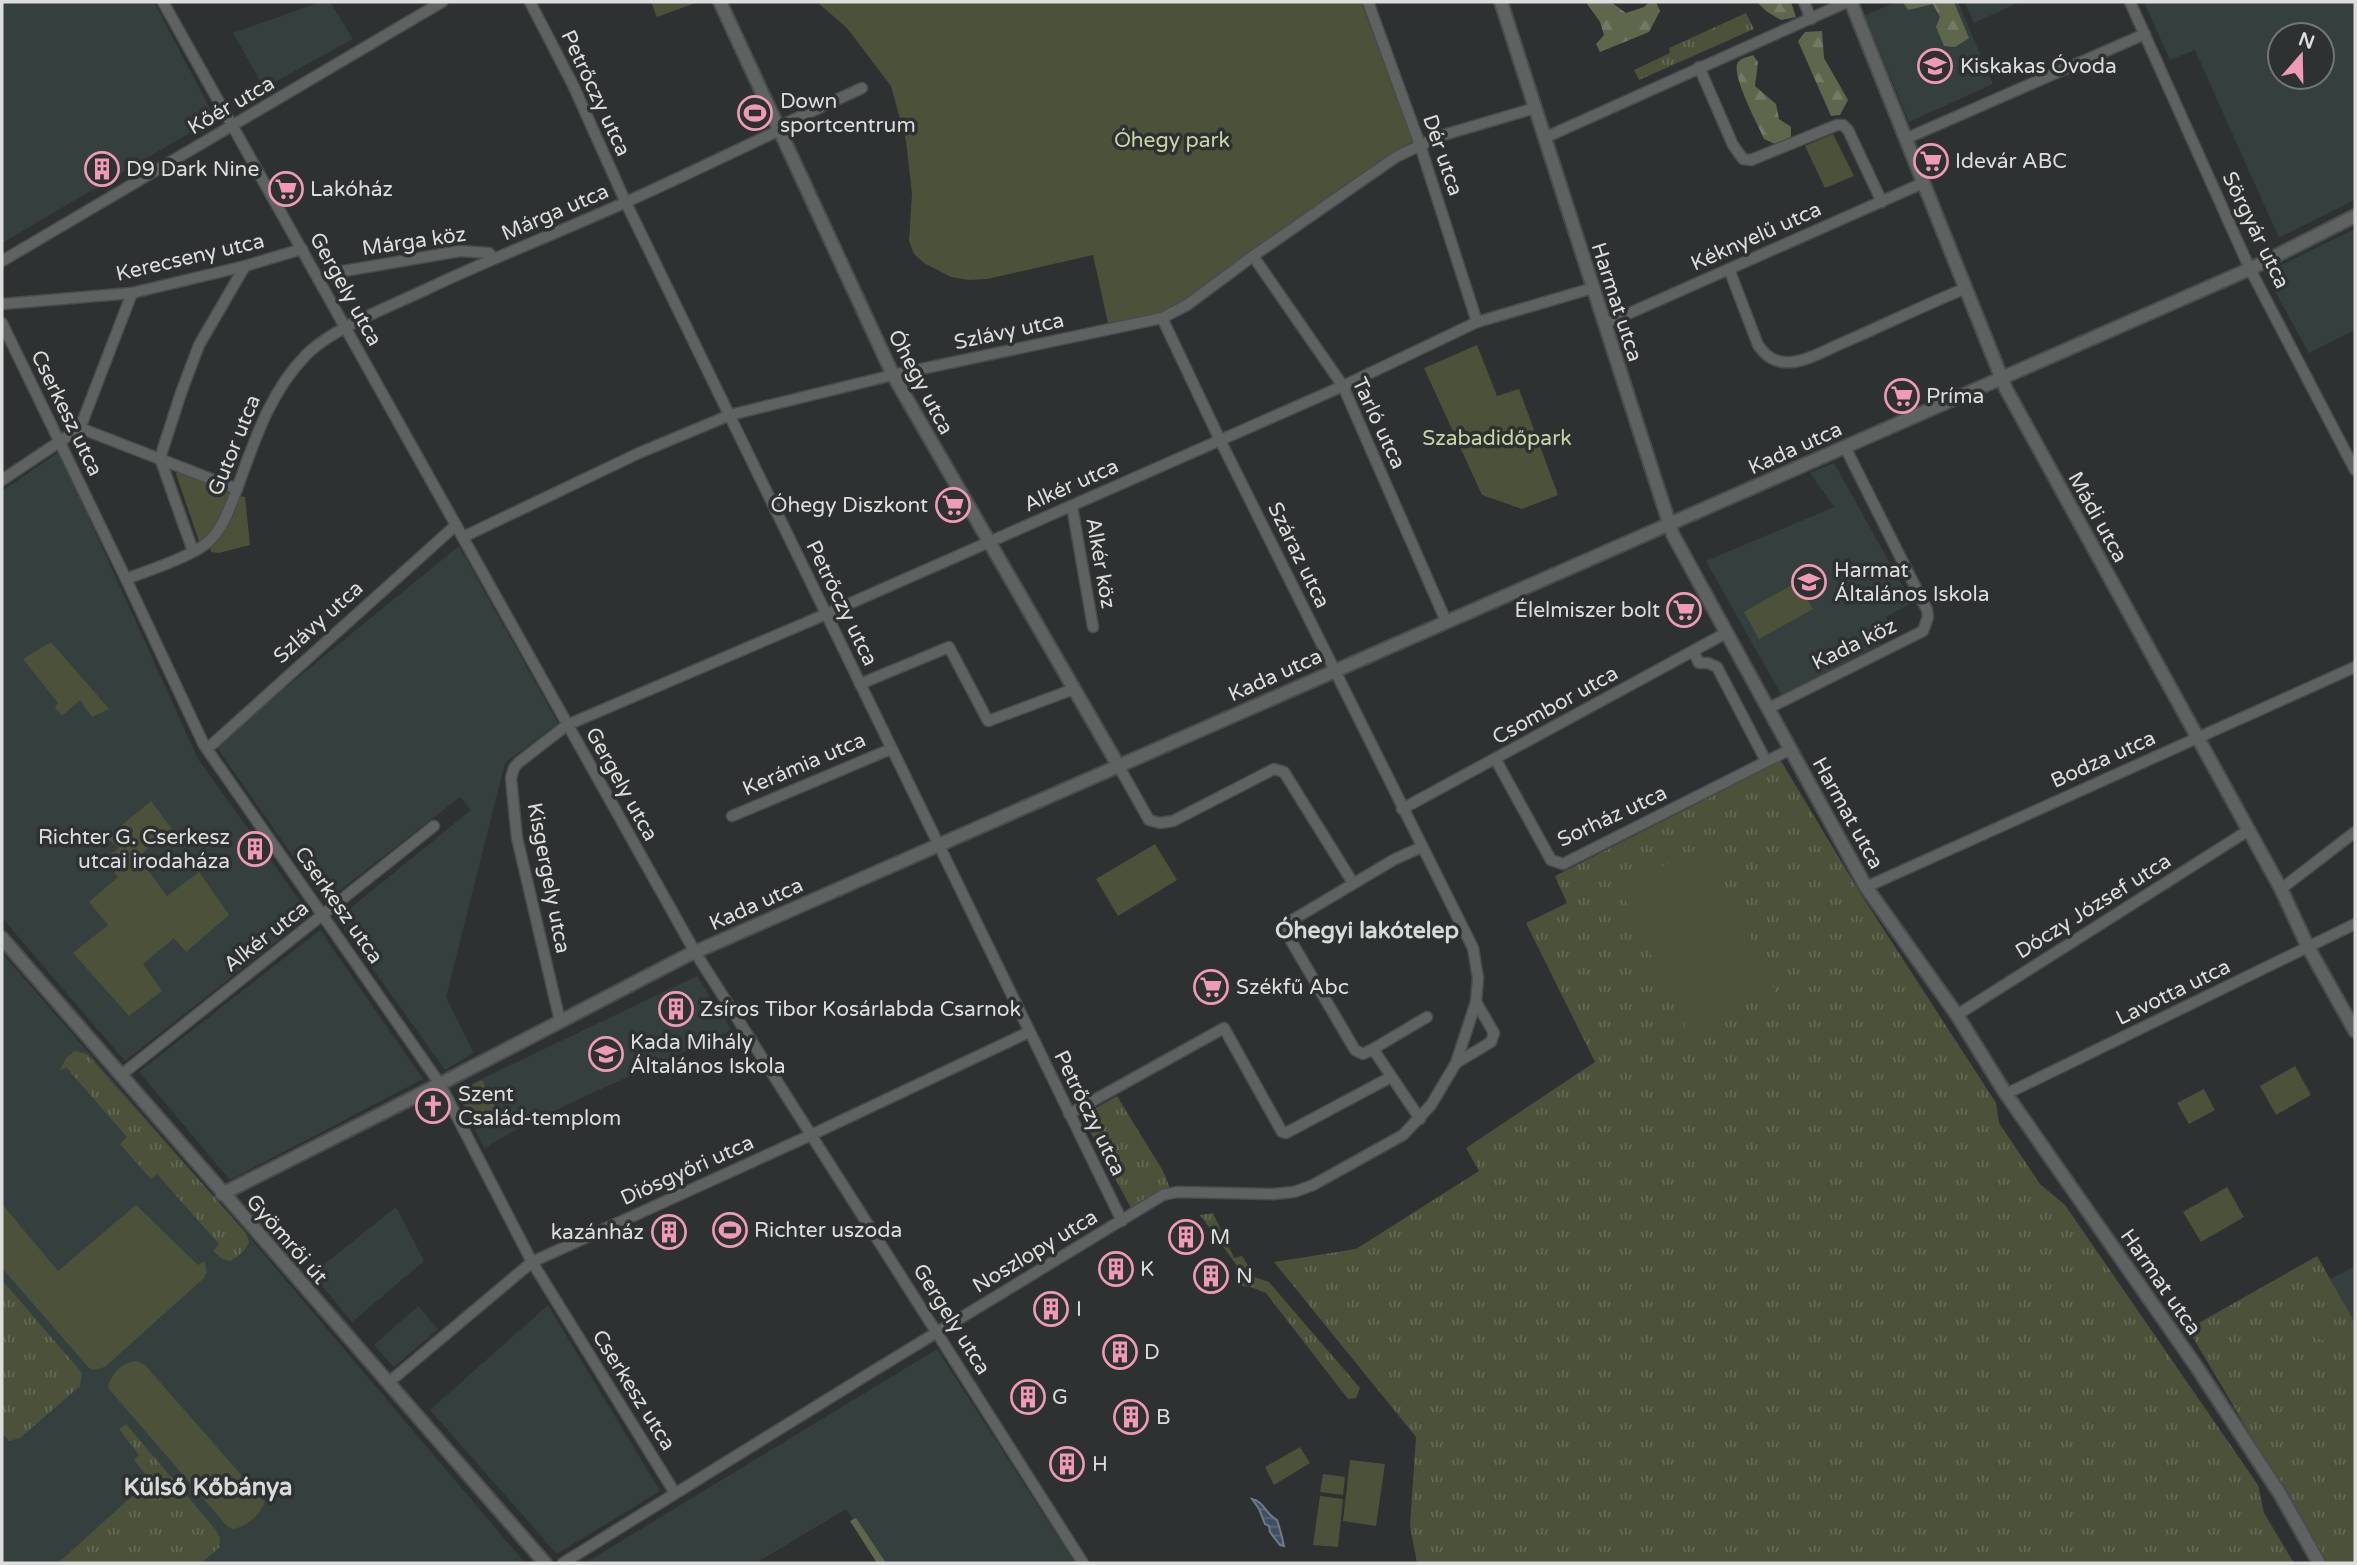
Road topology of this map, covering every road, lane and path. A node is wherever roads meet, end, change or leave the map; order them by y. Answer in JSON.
{"nodes":[{"id":1,"x":163,"y":2,"type":"edge"},
{"id":2,"x":442,"y":2,"type":"edge"},
{"id":3,"x":530,"y":2,"type":"edge"},
{"id":4,"x":720,"y":2,"type":"edge"},
{"id":5,"x":1368,"y":2,"type":"edge"},
{"id":6,"x":1501,"y":2,"type":"edge"},
{"id":7,"x":1804,"y":2,"type":"edge"},
{"id":8,"x":1849,"y":2,"type":"edge"},
{"id":9,"x":2130,"y":2,"type":"edge"},
{"id":10,"x":1811,"y":19,"type":"junction"},
{"id":11,"x":2145,"y":34,"type":"junction"},
{"id":12,"x":1699,"y":68,"type":"junction"},
{"id":13,"x":862,"y":88,"type":"dead end"},
{"id":14,"x":1535,"y":108,"type":"junction"},
{"id":15,"x":233,"y":127,"type":"junction"},
{"id":16,"x":779,"y":129,"type":"junction"},
{"id":17,"x":1544,"y":138,"type":"junction"},
{"id":18,"x":1905,"y":139,"type":"junction"},
{"id":19,"x":1420,"y":145,"type":"junction"},
{"id":20,"x":1923,"y":183,"type":"junction"},
{"id":21,"x":1882,"y":201,"type":"junction"},
{"id":22,"x":626,"y":202,"type":"junction"},
{"id":23,"x":2355,"y":216,"type":"edge"},
{"id":24,"x":302,"y":249,"type":"junction"},
{"id":25,"x":1253,"y":256,"type":"junction"},
{"id":26,"x":493,"y":258,"type":"junction"},
{"id":27,"x":2,"y":261,"type":"edge"},
{"id":28,"x":245,"y":266,"type":"junction"},
{"id":29,"x":2250,"y":268,"type":"junction"},
{"id":30,"x":1729,"y":269,"type":"junction"},
{"id":31,"x":338,"y":272,"type":"dead end"},
{"id":32,"x":1593,"y":288,"type":"junction"},
{"id":33,"x":1964,"y":289,"type":"junction"},
{"id":34,"x":131,"y":293,"type":"junction"},
{"id":35,"x":2,"y":304,"type":"edge"},
{"id":36,"x":1162,"y":318,"type":"junction"},
{"id":37,"x":1477,"y":322,"type":"junction"},
{"id":38,"x":2,"y":323,"type":"edge"},
{"id":39,"x":1605,"y":324,"type":"junction"},
{"id":40,"x":345,"y":328,"type":"junction"},
{"id":41,"x":893,"y":375,"type":"junction"},
{"id":42,"x":2001,"y":379,"type":"junction"},
{"id":43,"x":1343,"y":386,"type":"junction"},
{"id":44,"x":730,"y":415,"type":"junction"},
{"id":45,"x":80,"y":428,"type":"junction"},
{"id":46,"x":1220,"y":440,"type":"junction"},
{"id":47,"x":59,"y":441,"type":"junction"},
{"id":48,"x":1845,"y":447,"type":"junction"},
{"id":49,"x":160,"y":458,"type":"junction"},
{"id":50,"x":2355,"y":470,"type":"edge"},
{"id":51,"x":2,"y":480,"type":"edge"},
{"id":52,"x":236,"y":489,"type":"junction"},
{"id":53,"x":1072,"y":506,"type":"junction"},
{"id":54,"x":1670,"y":524,"type":"junction"},
{"id":55,"x":456,"y":525,"type":"junction"},
{"id":56,"x":463,"y":537,"type":"junction"},
{"id":57,"x":989,"y":541,"type":"junction"},
{"id":58,"x":193,"y":551,"type":"junction"},
{"id":59,"x":126,"y":579,"type":"junction"},
{"id":60,"x":826,"y":614,"type":"junction"},
{"id":61,"x":1446,"y":621,"type":"junction"},
{"id":62,"x":1093,"y":627,"type":"dead end"},
{"id":63,"x":1726,"y":633,"type":"junction"},
{"id":64,"x":1693,"y":651,"type":"junction"},
{"id":65,"x":2355,"y":667,"type":"edge"},
{"id":66,"x":1334,"y":670,"type":"junction"},
{"id":67,"x":860,"y":684,"type":"junction"},
{"id":68,"x":1074,"y":689,"type":"junction"},
{"id":69,"x":1769,"y":708,"type":"junction"},
{"id":70,"x":567,"y":725,"type":"junction"},
{"id":71,"x":2198,"y":738,"type":"junction"},
{"id":72,"x":207,"y":749,"type":"junction"},
{"id":73,"x":891,"y":749,"type":"junction"},
{"id":74,"x":1791,"y":749,"type":"junction"},
{"id":75,"x":1496,"y":760,"type":"junction"},
{"id":76,"x":1766,"y":761,"type":"junction"},
{"id":77,"x":1118,"y":765,"type":"junction"},
{"id":78,"x":1402,"y":809,"type":"junction"},
{"id":79,"x":732,"y":816,"type":"dead end"},
{"id":80,"x":433,"y":826,"type":"dead end"},
{"id":81,"x":2249,"y":830,"type":"junction"},
{"id":82,"x":2355,"y":832,"type":"edge"},
{"id":83,"x":938,"y":844,"type":"junction"},
{"id":84,"x":1422,"y":847,"type":"junction"},
{"id":85,"x":1353,"y":883,"type":"junction"},
{"id":86,"x":1866,"y":887,"type":"junction"},
{"id":87,"x":2281,"y":889,"type":"junction"},
{"id":88,"x":323,"y":915,"type":"junction"},
{"id":89,"x":2355,"y":924,"type":"edge"},
{"id":90,"x":2,"y":938,"type":"edge"},
{"id":91,"x":2308,"y":947,"type":"junction"},
{"id":92,"x":695,"y":952,"type":"junction"},
{"id":93,"x":1476,"y":1002,"type":"junction"},
{"id":94,"x":1957,"y":1015,"type":"junction"},
{"id":95,"x":1427,"y":1017,"type":"dead end"},
{"id":96,"x":560,"y":1021,"type":"junction"},
{"id":97,"x":2355,"y":1031,"type":"edge"},
{"id":98,"x":1029,"y":1032,"type":"junction"},
{"id":99,"x":1373,"y":1049,"type":"junction"},
{"id":100,"x":1456,"y":1063,"type":"junction"},
{"id":101,"x":121,"y":1075,"type":"junction"},
{"id":102,"x":1391,"y":1076,"type":"junction"},
{"id":103,"x":440,"y":1084,"type":"junction"},
{"id":104,"x":2006,"y":1094,"type":"junction"},
{"id":105,"x":1069,"y":1114,"type":"junction"},
{"id":106,"x":1420,"y":1119,"type":"junction"},
{"id":107,"x":811,"y":1135,"type":"junction"},
{"id":108,"x":222,"y":1194,"type":"junction"},
{"id":109,"x":1122,"y":1221,"type":"junction"},
{"id":110,"x":532,"y":1262,"type":"junction"},
{"id":111,"x":938,"y":1333,"type":"junction"},
{"id":112,"x":388,"y":1383,"type":"junction"},
{"id":113,"x":675,"y":1493,"type":"junction"},
{"id":114,"x":545,"y":1563,"type":"edge"},
{"id":115,"x":563,"y":1563,"type":"edge"},
{"id":116,"x":1083,"y":1563,"type":"edge"},
{"id":117,"x":2319,"y":1563,"type":"edge"}],
"edges":[{"from":1,"to":15,"type":"street","name":"Gergely utca"},
{"from":2,"to":15,"type":"street","name":"Kőér utca"},
{"from":3,"to":22,"type":"street","name":"Petrőczy utca"},
{"from":4,"to":16,"type":"street","name":"Óhegy utca"},
{"from":5,"to":19,"type":"street","name":"Dér utca"},
{"from":6,"to":14,"type":"street","name":"Harmat utca"},
{"from":7,"to":10,"type":"street"},
{"from":8,"to":10,"type":"street"},
{"from":8,"to":18,"type":"street","name":"Mádi utca"},
{"from":9,"to":11,"type":"street","name":"Sörgyár utca"},
{"from":10,"to":12,"type":"street"},
{"from":11,"to":18,"type":"street"},
{"from":11,"to":29,"type":"street","name":"Sörgyár utca"},
{"from":12,"to":17,"type":"street"},
{"from":12,"to":21,"type":"street"},
{"from":13,"to":16,"type":"street","name":"Márga utca"},
{"from":14,"to":17,"type":"street","name":"Harmat utca"},
{"from":14,"to":19,"type":"street","name":"Szlávy utca"},
{"from":15,"to":24,"type":"street","name":"Gergely utca"},
{"from":15,"to":27,"type":"street","name":"Kőér utca"},
{"from":16,"to":22,"type":"street","name":"Márga utca"},
{"from":16,"to":41,"type":"street","name":"Óhegy utca"},
{"from":17,"to":32,"type":"street","name":"Harmat utca"},
{"from":18,"to":20,"type":"street","name":"Mádi utca"},
{"from":19,"to":25,"type":"street","name":"Szlávy utca"},
{"from":19,"to":37,"type":"street","name":"Dér utca"},
{"from":20,"to":21,"type":"street","name":"Kéknyelű utca"},
{"from":20,"to":33,"type":"street","name":"Mádi utca"},
{"from":21,"to":30,"type":"street","name":"Kéknyelű utca"},
{"from":22,"to":26,"type":"street","name":"Márga utca"},
{"from":22,"to":44,"type":"street","name":"Petrőczy utca"},
{"from":23,"to":29,"type":"street","name":"Kada utca"},
{"from":24,"to":28,"type":"street","name":"Kerecseny utca"},
{"from":24,"to":40,"type":"street","name":"Gergely utca"},
{"from":25,"to":36,"type":"street","name":"Szlávy utca"},
{"from":25,"to":43,"type":"street","name":"Tarló utca"},
{"from":26,"to":31,"type":"street","name":"Márga köz"},
{"from":26,"to":40,"type":"street","name":"Márga utca"},
{"from":28,"to":34,"type":"street","name":"Kerecseny utca"},
{"from":28,"to":49,"type":"street"},
{"from":29,"to":42,"type":"street","name":"Kada utca"},
{"from":29,"to":50,"type":"street","name":"Sörgyár utca"},
{"from":30,"to":33,"type":"street"},
{"from":30,"to":39,"type":"street","name":"Kéknyelű utca"},
{"from":32,"to":37,"type":"street","name":"Alkér utca"},
{"from":32,"to":39,"type":"street","name":"Harmat utca"},
{"from":33,"to":42,"type":"street","name":"Mádi utca"},
{"from":34,"to":35,"type":"street","name":"Kerecseny utca"},
{"from":34,"to":45,"type":"street"},
{"from":36,"to":41,"type":"street","name":"Szlávy utca"},
{"from":36,"to":46,"type":"street","name":"Száraz utca"},
{"from":37,"to":43,"type":"street","name":"Alkér utca"},
{"from":38,"to":47,"type":"street","name":"Cserkesz utca"},
{"from":39,"to":54,"type":"street","name":"Harmat utca"},
{"from":40,"to":52,"type":"street","name":"Gutor utca"},
{"from":40,"to":55,"type":"street","name":"Gergely utca"},
{"from":41,"to":44,"type":"street","name":"Szlávy utca"},
{"from":41,"to":57,"type":"street","name":"Óhegy utca"},
{"from":42,"to":48,"type":"street","name":"Kada utca"},
{"from":42,"to":71,"type":"street","name":"Mádi utca"},
{"from":43,"to":46,"type":"street","name":"Alkér utca"},
{"from":43,"to":61,"type":"street","name":"Tarló utca"},
{"from":44,"to":56,"type":"street","name":"Szlávy utca"},
{"from":44,"to":60,"type":"street","name":"Petrőczy utca"},
{"from":45,"to":47,"type":"street"},
{"from":45,"to":49,"type":"street"},
{"from":46,"to":53,"type":"street","name":"Alkér utca"},
{"from":46,"to":66,"type":"street","name":"Száraz utca"},
{"from":47,"to":51,"type":"street"},
{"from":47,"to":59,"type":"street","name":"Cserkesz utca"},
{"from":48,"to":54,"type":"street","name":"Kada utca"},
{"from":48,"to":69,"type":"street","name":"Kada köz"},
{"from":49,"to":52,"type":"street"},
{"from":49,"to":58,"type":"street"},
{"from":52,"to":58,"type":"street","name":"Gutor utca"},
{"from":53,"to":57,"type":"street","name":"Alkér utca"},
{"from":53,"to":62,"type":"street","name":"Alkér köz"},
{"from":54,"to":61,"type":"street","name":"Kada utca"},
{"from":54,"to":63,"type":"street","name":"Harmat utca"},
{"from":55,"to":56,"type":"street","name":"Gergely utca"},
{"from":55,"to":72,"type":"street","name":"Szlávy utca"},
{"from":56,"to":70,"type":"street","name":"Gergely utca"},
{"from":57,"to":60,"type":"street","name":"Alkér utca"},
{"from":57,"to":68,"type":"street","name":"Óhegy utca"},
{"from":58,"to":59,"type":"street","name":"Gutor utca"},
{"from":59,"to":72,"type":"street","name":"Cserkesz utca"},
{"from":60,"to":67,"type":"street","name":"Petrőczy utca"},
{"from":60,"to":70,"type":"street","name":"Alkér utca"},
{"from":61,"to":66,"type":"street","name":"Kada utca"},
{"from":63,"to":64,"type":"street","name":"Csombor utca"},
{"from":63,"to":69,"type":"street","name":"Harmat utca"},
{"from":64,"to":75,"type":"street","name":"Csombor utca"},
{"from":64,"to":76,"type":"street"},
{"from":65,"to":71,"type":"street","name":"Bodza utca"},
{"from":66,"to":77,"type":"street","name":"Kada utca"},
{"from":66,"to":78,"type":"street","name":"Száraz utca"},
{"from":67,"to":68,"type":"street"},
{"from":67,"to":73,"type":"street","name":"Petrőczy utca"},
{"from":68,"to":77,"type":"street","name":"Óhegy utca"},
{"from":69,"to":74,"type":"street","name":"Harmat utca"},
{"from":70,"to":92,"type":"street","name":"Gergely utca"},
{"from":70,"to":96,"type":"street","name":"Kisgergely utca"},
{"from":71,"to":81,"type":"street","name":"Mádi utca"},
{"from":71,"to":86,"type":"street","name":"Bodza utca"},
{"from":72,"to":88,"type":"street","name":"Cserkesz utca"},
{"from":73,"to":79,"type":"street","name":"Kerámia utca"},
{"from":73,"to":83,"type":"street","name":"Petrőczy utca"},
{"from":74,"to":76,"type":"street","name":"Sorház utca"},
{"from":74,"to":86,"type":"street","name":"Harmat utca"},
{"from":75,"to":76,"type":"street","name":"Sorház utca"},
{"from":75,"to":78,"type":"street","name":"Csombor utca"},
{"from":77,"to":83,"type":"street","name":"Kada utca"},
{"from":77,"to":85,"type":"street"},
{"from":78,"to":84,"type":"street","name":"Noszlopy utca"},
{"from":80,"to":88,"type":"street","name":"Alkér utca"},
{"from":81,"to":87,"type":"street","name":"Mádi utca"},
{"from":81,"to":94,"type":"street","name":"Dóczy József utca"},
{"from":82,"to":87,"type":"street"},
{"from":83,"to":92,"type":"street","name":"Kada utca"},
{"from":83,"to":98,"type":"street","name":"Petrőczy utca"},
{"from":84,"to":85,"type":"street"},
{"from":84,"to":93,"type":"street","name":"Noszlopy utca"},
{"from":85,"to":99,"type":"street"},
{"from":86,"to":94,"type":"street","name":"Harmat utca"},
{"from":87,"to":91,"type":"street","name":"Mádi utca"},
{"from":88,"to":101,"type":"street","name":"Alkér utca"},
{"from":88,"to":103,"type":"street","name":"Cserkesz utca"},
{"from":89,"to":91,"type":"street","name":"Lavotta utca"},
{"from":90,"to":101,"type":"street","name":"Gyömrői út"},
{"from":91,"to":97,"type":"street","name":"Mádi utca"},
{"from":91,"to":104,"type":"street","name":"Lavotta utca"},
{"from":92,"to":96,"type":"street","name":"Kada utca"},
{"from":92,"to":107,"type":"street","name":"Gergely utca"},
{"from":93,"to":100,"type":"street","name":"Noszlopy utca"},
{"from":93,"to":100,"type":"street","name":"Noszlopy utca"},
{"from":94,"to":104,"type":"street","name":"Harmat utca"},
{"from":95,"to":99,"type":"street"},
{"from":96,"to":103,"type":"street","name":"Kada utca"},
{"from":98,"to":105,"type":"street","name":"Petrőczy utca"},
{"from":98,"to":107,"type":"street","name":"Diósgyőri utca"},
{"from":99,"to":102,"type":"street"},
{"from":100,"to":106,"type":"street","name":"Noszlopy utca"},
{"from":101,"to":108,"type":"street","name":"Gyömrői út"},
{"from":102,"to":105,"type":"street"},
{"from":102,"to":106,"type":"street"},
{"from":103,"to":108,"type":"street","name":"Kada utca"},
{"from":103,"to":110,"type":"street","name":"Cserkesz utca"},
{"from":104,"to":117,"type":"street","name":"Harmat utca"},
{"from":105,"to":109,"type":"street","name":"Petrőczy utca"},
{"from":106,"to":109,"type":"street","name":"Noszlopy utca"},
{"from":107,"to":110,"type":"street","name":"Diósgyőri utca"},
{"from":107,"to":111,"type":"street","name":"Gergely utca"},
{"from":108,"to":112,"type":"street","name":"Gyömrői út"},
{"from":109,"to":111,"type":"street","name":"Noszlopy utca"},
{"from":110,"to":112,"type":"street","name":"Diósgyőri utca"},
{"from":110,"to":113,"type":"street","name":"Cserkesz utca"},
{"from":111,"to":113,"type":"street","name":"Noszlopy utca"},
{"from":111,"to":116,"type":"street","name":"Gergely utca"},
{"from":112,"to":114,"type":"street","name":"Gyömrői út"},
{"from":113,"to":115,"type":"street","name":"Noszlopy utca"}]}
